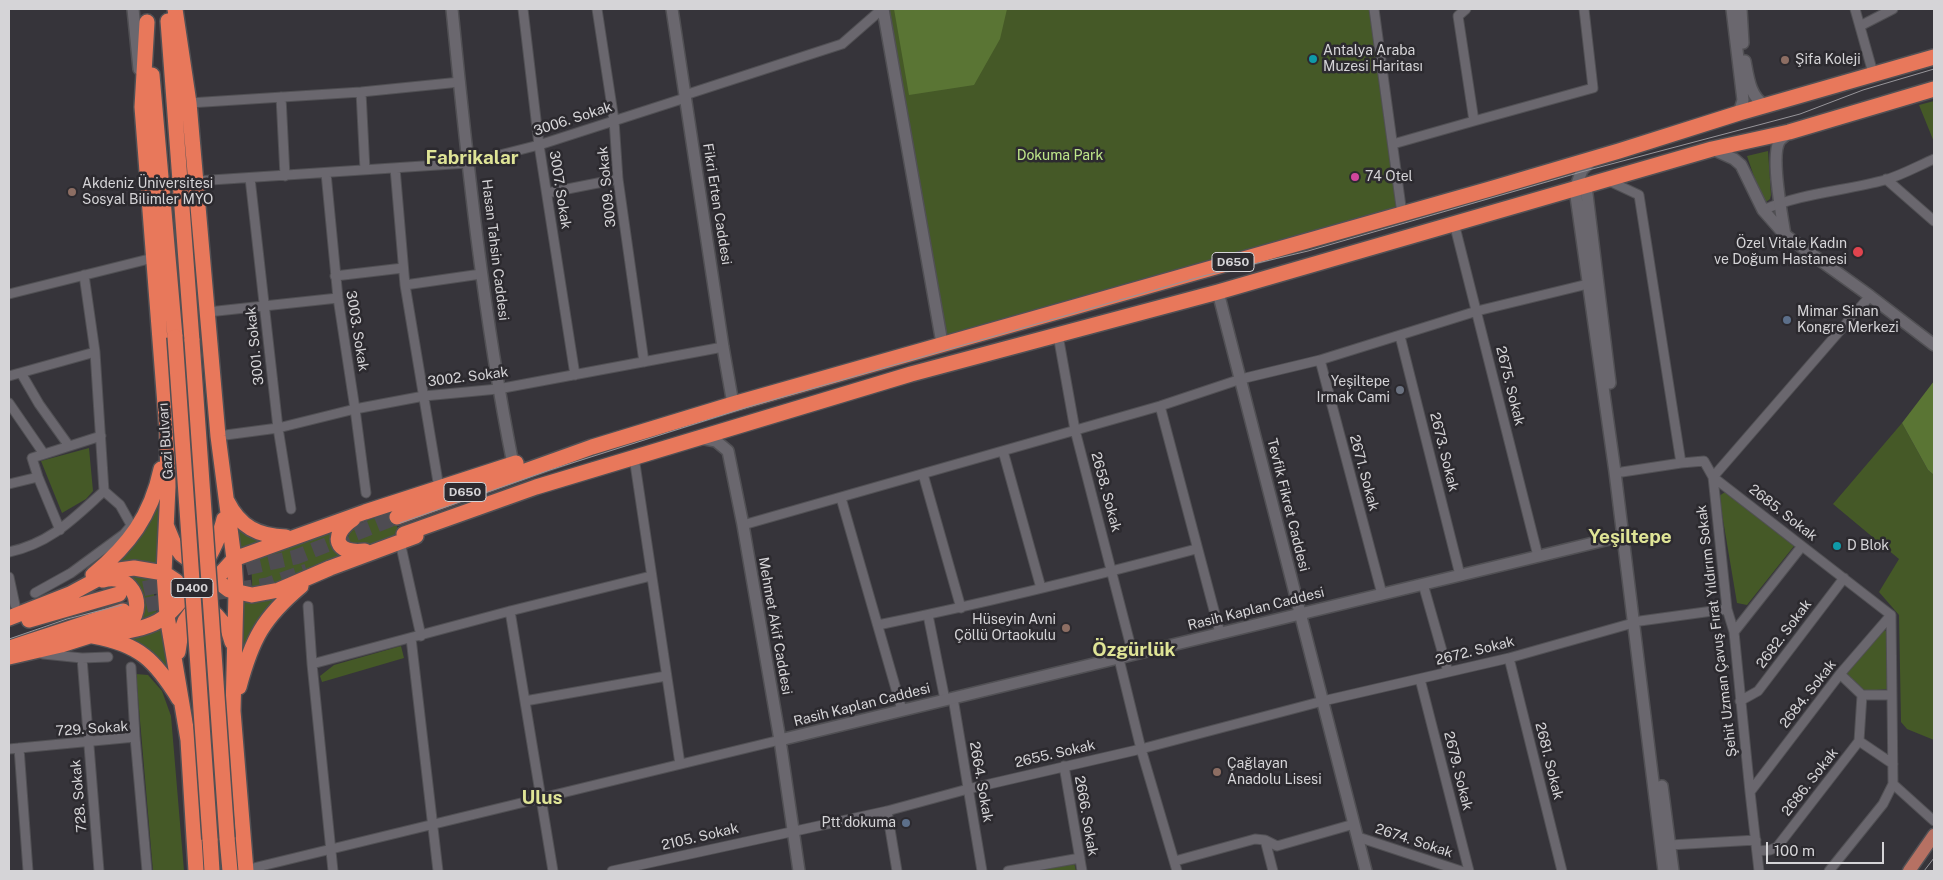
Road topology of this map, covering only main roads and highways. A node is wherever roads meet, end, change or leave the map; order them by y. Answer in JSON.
{"nodes":[{"id":1,"x":168,"y":9,"type":"edge"},
{"id":2,"x":175,"y":9,"type":"edge"},
{"id":3,"x":146,"y":15,"type":"edge"},
{"id":4,"x":1934,"y":57,"type":"edge"},
{"id":5,"x":1934,"y":89,"type":"edge"},
{"id":6,"x":1195,"y":273,"type":"junction"},
{"id":7,"x":1218,"y":292,"type":"junction"},
{"id":8,"x":167,"y":431,"type":"junction"},
{"id":9,"x":592,"y":446,"type":"junction"},
{"id":10,"x":225,"y":503,"type":"junction"},
{"id":11,"x":365,"y":512,"type":"junction"},
{"id":12,"x":398,"y":516,"type":"tunnel mouth"},
{"id":13,"x":166,"y":523,"type":"junction"},
{"id":14,"x":298,"y":536,"type":"junction"},
{"id":15,"x":382,"y":549,"type":"junction"},
{"id":16,"x":234,"y":559,"type":"junction"},
{"id":17,"x":201,"y":569,"type":"junction"},
{"id":18,"x":164,"y":573,"type":"junction"},
{"id":19,"x":316,"y":574,"type":"junction"},
{"id":20,"x":215,"y":580,"type":"junction"},
{"id":21,"x":93,"y":582,"type":"junction"},
{"id":22,"x":188,"y":590,"type":"junction"},
{"id":23,"x":236,"y":592,"type":"junction"},
{"id":24,"x":70,"y":594,"type":"junction"},
{"id":25,"x":119,"y":594,"type":"tunnel mouth"},
{"id":26,"x":200,"y":601,"type":"junction"},
{"id":27,"x":12,"y":611,"type":"edge"},
{"id":28,"x":123,"y":611,"type":"tunnel mouth"},
{"id":29,"x":167,"y":616,"type":"junction"},
{"id":30,"x":9,"y":626,"type":"edge"},
{"id":31,"x":89,"y":636,"type":"junction"},
{"id":32,"x":9,"y":648,"type":"edge"},
{"id":33,"x":234,"y":648,"type":"junction"},
{"id":34,"x":9,"y":657,"type":"edge"},
{"id":35,"x":178,"y":674,"type":"junction"},
{"id":36,"x":184,"y":708,"type":"junction"},
{"id":37,"x":233,"y":711,"type":"junction"},
{"id":38,"x":1934,"y":835,"type":"edge"},
{"id":39,"x":196,"y":871,"type":"edge"},
{"id":40,"x":212,"y":871,"type":"edge"},
{"id":41,"x":240,"y":871,"type":"edge"},
{"id":42,"x":1908,"y":871,"type":"edge"}],
"edges":[{"from":1,"to":41,"type":"highway","number":"D400","bridge":true},
{"from":2,"to":10,"type":"highway"},
{"from":3,"to":8,"type":"highway"},
{"from":3,"to":40,"type":"highway","name":"Gazi Bulvarı","number":"D400","bridge":true},
{"from":4,"to":6,"type":"highway","number":"D650"},
{"from":5,"to":7,"type":"highway","number":"D650"},
{"from":6,"to":7,"type":"highway"},
{"from":6,"to":9,"type":"highway","number":"D650"},
{"from":7,"to":15,"type":"highway","number":"D650"},
{"from":8,"to":13,"type":"highway"},
{"from":8,"to":24,"type":"highway"},
{"from":9,"to":11,"type":"highway"},
{"from":9,"to":12,"type":"highway","number":"D650"},
{"from":10,"to":14,"type":"highway"},
{"from":10,"to":16,"type":"highway"},
{"from":10,"to":17,"type":"highway"},
{"from":11,"to":14,"type":"highway"},
{"from":11,"to":15,"type":"highway"},
{"from":13,"to":17,"type":"highway"},
{"from":13,"to":18,"type":"highway"},
{"from":14,"to":16,"type":"highway"},
{"from":15,"to":19,"type":"highway"},
{"from":16,"to":20,"type":"highway"},
{"from":16,"to":23,"type":"highway"},
{"from":17,"to":20,"type":"highway"},
{"from":17,"to":22,"type":"highway"},
{"from":18,"to":21,"type":"highway"},
{"from":18,"to":22,"type":"highway"},
{"from":18,"to":29,"type":"highway"},
{"from":19,"to":23,"type":"highway"},
{"from":19,"to":37,"type":"highway"},
{"from":20,"to":23,"type":"highway"},
{"from":20,"to":26,"type":"highway"},
{"from":21,"to":24,"type":"highway"},
{"from":21,"to":31,"type":"highway"},
{"from":22,"to":26,"type":"highway"},
{"from":22,"to":29,"type":"highway"},
{"from":23,"to":33,"type":"highway"},
{"from":24,"to":27,"type":"highway"},
{"from":25,"to":30,"type":"highway"},
{"from":26,"to":33,"type":"highway"},
{"from":26,"to":35,"type":"highway"},
{"from":28,"to":32,"type":"highway"},
{"from":29,"to":31,"type":"highway"},
{"from":29,"to":35,"type":"highway"},
{"from":31,"to":34,"type":"highway"},
{"from":31,"to":36,"type":"highway"},
{"from":33,"to":37,"type":"highway"},
{"from":35,"to":36,"type":"highway"},
{"from":36,"to":39,"type":"highway"},
{"from":37,"to":41,"type":"highway"},
{"from":38,"to":42,"type":"main road"}]}
